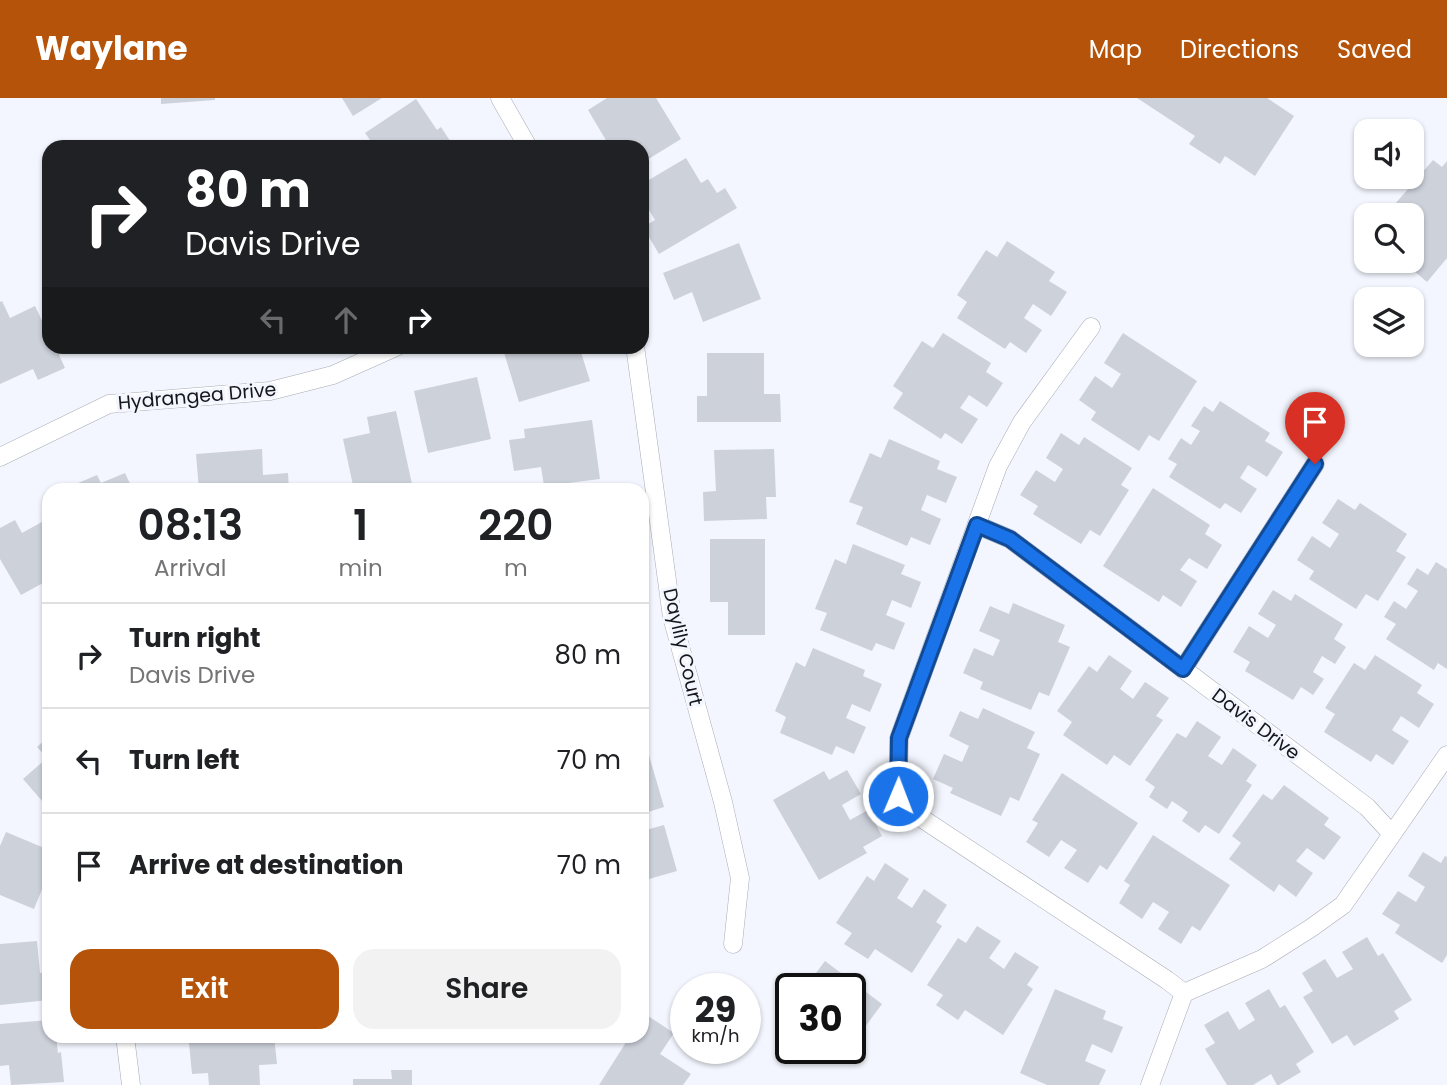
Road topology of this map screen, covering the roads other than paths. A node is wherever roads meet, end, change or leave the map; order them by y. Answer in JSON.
{"nodes":[{"id":1,"x":500,"y":98,"type":"edge"},
{"id":2,"x":524,"y":140,"type":"edge"},
{"id":3,"x":1091,"y":327,"type":"dead end"},
{"id":4,"x":380,"y":354,"type":"edge"},
{"id":5,"x":636,"y":354,"type":"edge"},
{"id":6,"x":0,"y":457,"type":"edge"},
{"id":7,"x":1315,"y":464,"type":"dead end"},
{"id":8,"x":977,"y":525,"type":"junction"},
{"id":9,"x":1183,"y":669,"type":"junction"},
{"id":10,"x":1447,"y":755,"type":"edge"},
{"id":11,"x":1392,"y":834,"type":"junction"},
{"id":12,"x":733,"y":944,"type":"dead end"},
{"id":13,"x":1184,"y":993,"type":"junction"},
{"id":14,"x":126,"y":1043,"type":"edge"},
{"id":15,"x":131,"y":1085,"type":"edge"},
{"id":16,"x":1150,"y":1085,"type":"edge"}],
"edges":[{"from":1,"to":2,"type":"street"},
{"from":3,"to":8,"type":"street"},
{"from":4,"to":6,"type":"street","name":"Hydrangea Drive"},
{"from":5,"to":12,"type":"street","name":"Daylily Court"},
{"from":7,"to":9,"type":"street"},
{"from":8,"to":9,"type":"street","name":"Davis Drive"},
{"from":8,"to":13,"type":"street"},
{"from":9,"to":11,"type":"street","name":"Davis Drive"},
{"from":10,"to":11,"type":"street"},
{"from":11,"to":13,"type":"street"},
{"from":13,"to":16,"type":"street"},
{"from":14,"to":15,"type":"street"}]}
